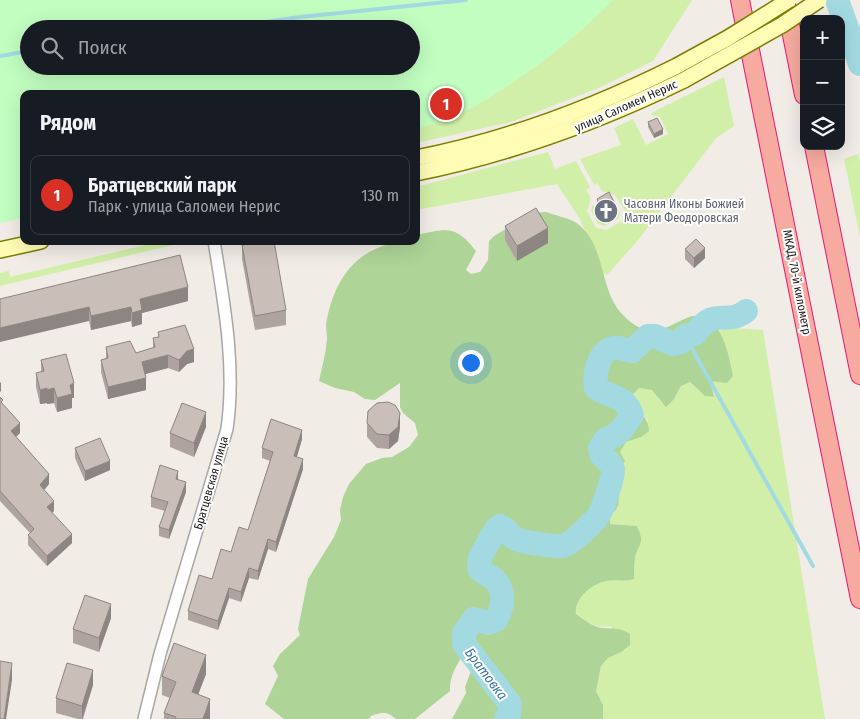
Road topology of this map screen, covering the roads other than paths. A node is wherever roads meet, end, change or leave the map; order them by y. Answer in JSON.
{"nodes":[{"id":1,"x":740,"y":0,"type":"edge"},
{"id":2,"x":785,"y":0,"type":"edge"},
{"id":3,"x":789,"y":0,"type":"edge"},
{"id":4,"x":819,"y":0,"type":"edge"},
{"id":5,"x":800,"y":75,"type":"edge"},
{"id":6,"x":815,"y":150,"type":"edge"},
{"id":7,"x":420,"y":157,"type":"edge"},
{"id":8,"x":420,"y":173,"type":"edge"},
{"id":9,"x":23,"y":245,"type":"edge"},
{"id":10,"x":215,"y":245,"type":"edge"},
{"id":11,"x":0,"y":250,"type":"edge"},
{"id":12,"x":860,"y":375,"type":"edge"},
{"id":13,"x":860,"y":599,"type":"edge"},
{"id":14,"x":144,"y":719,"type":"edge"}],
"edges":[{"from":1,"to":13,"type":"highway","name":"МКАД, 70-й километр"},
{"from":2,"to":5,"type":"highway"},
{"from":3,"to":7,"type":"main road","name":"улица Саломеи Нерис","bridge":true},
{"from":4,"to":8,"type":"main road","name":"улица Саломеи Нерис","bridge":true},
{"from":6,"to":12,"type":"highway"},
{"from":9,"to":11,"type":"main road"},
{"from":10,"to":14,"type":"street","name":"Братцевская улица"}]}
